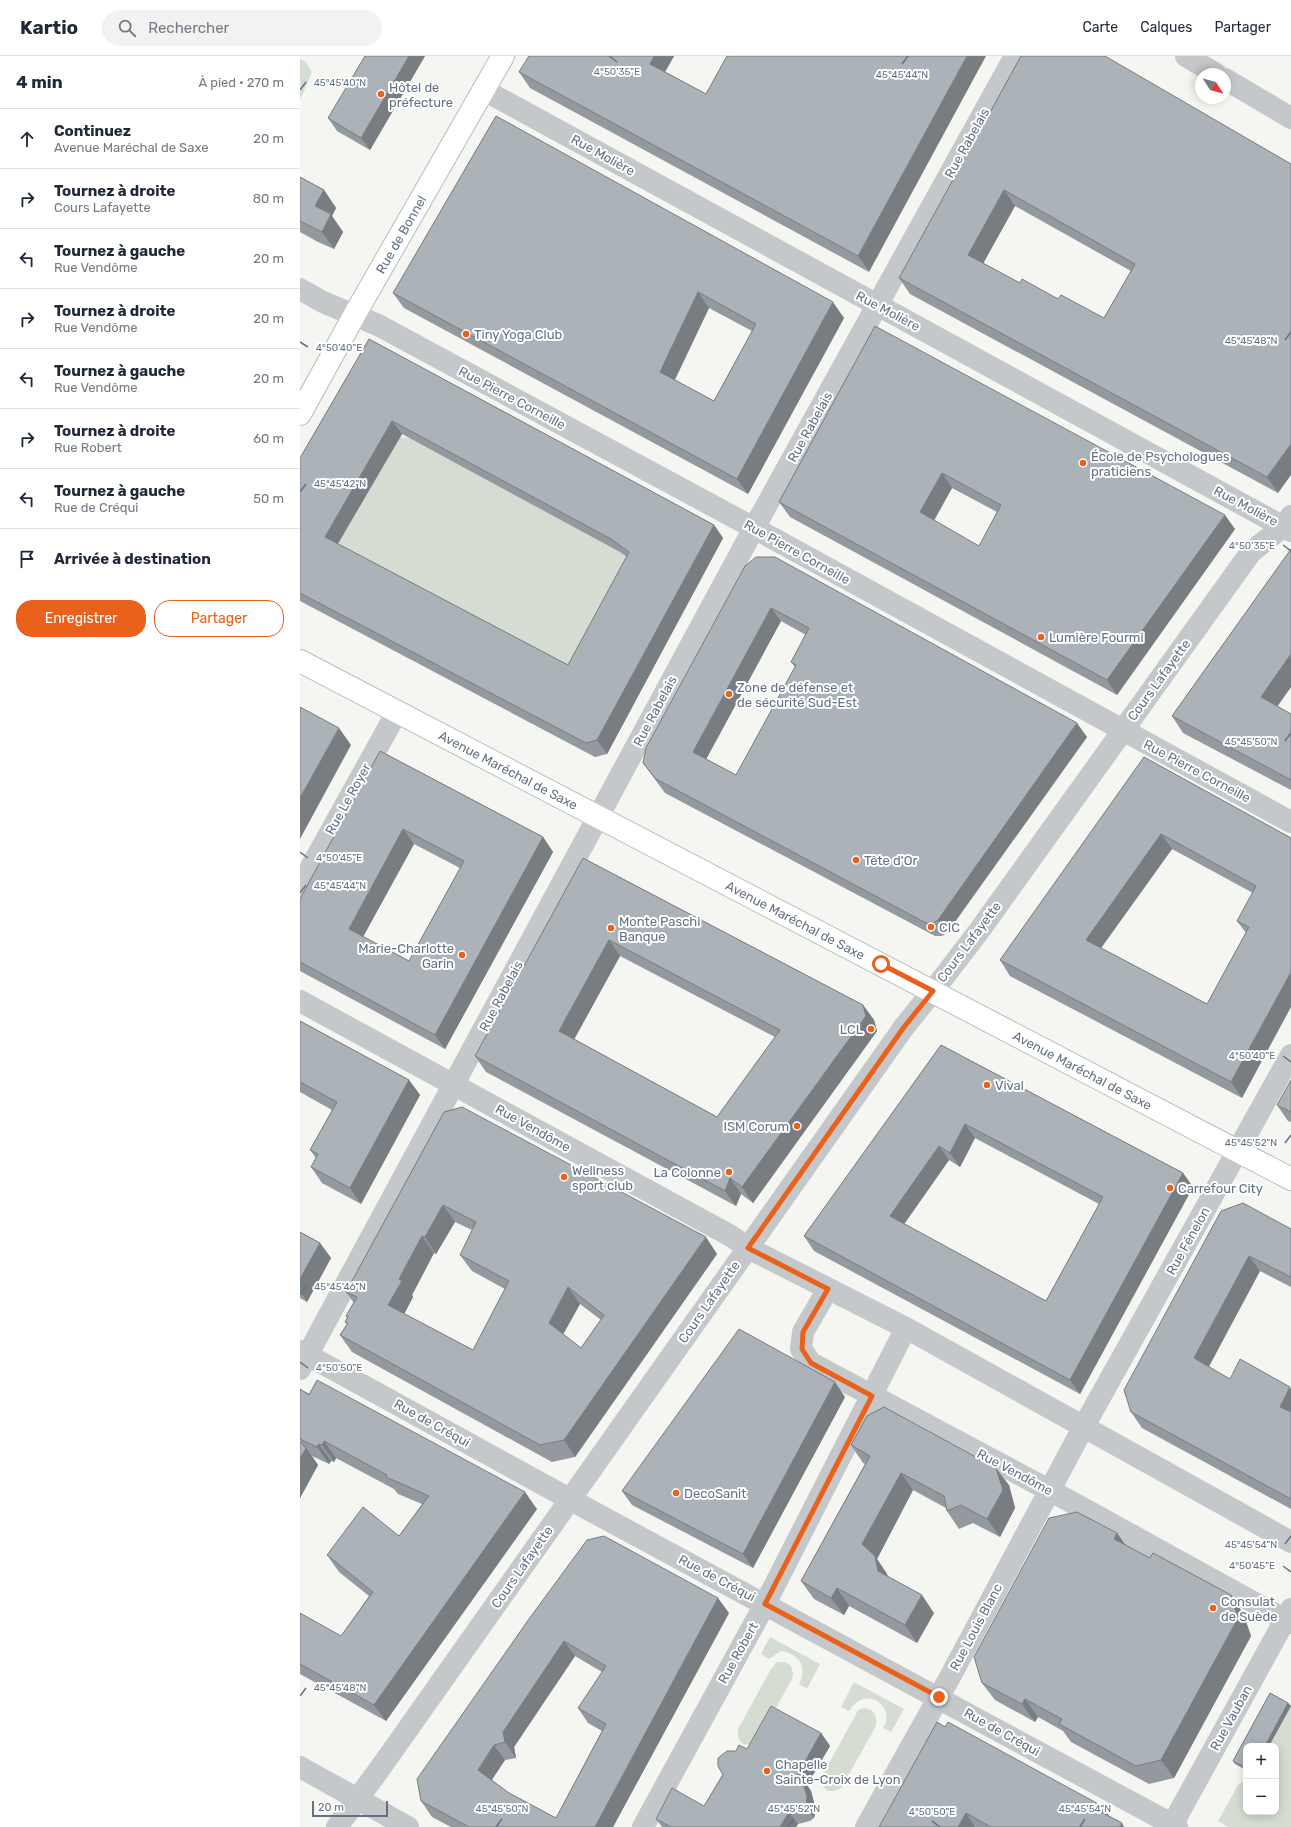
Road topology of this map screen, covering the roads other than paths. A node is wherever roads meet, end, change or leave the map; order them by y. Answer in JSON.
{"nodes":[{"id":1,"x":503,"y":56,"type":"edge"},
{"id":2,"x":1015,"y":56,"type":"edge"},
{"id":3,"x":1186,"y":56,"type":"edge"},
{"id":4,"x":1206,"y":68,"type":"edge"},
{"id":5,"x":1231,"y":83,"type":"edge"},
{"id":6,"x":484,"y":90,"type":"junction"},
{"id":7,"x":1291,"y":118,"type":"edge"},
{"id":8,"x":300,"y":289,"type":"edge"},
{"id":9,"x":877,"y":305,"type":"junction"},
{"id":10,"x":355,"y":314,"type":"junction"},
{"id":11,"x":300,"y":414,"type":"edge"},
{"id":12,"x":1288,"y":524,"type":"edge"},
{"id":13,"x":754,"y":528,"type":"junction"},
{"id":14,"x":300,"y":661,"type":"edge"},
{"id":15,"x":397,"y":712,"type":"junction"},
{"id":16,"x":1122,"y":730,"type":"junction"},
{"id":17,"x":598,"y":817,"type":"junction"},
{"id":18,"x":1291,"y":822,"type":"edge"},
{"id":19,"x":300,"y":887,"type":"edge"},
{"id":20,"x":933,"y":991,"type":"junction"},
{"id":21,"x":300,"y":1002,"type":"edge"},
{"id":22,"x":1291,"y":1056,"type":"edge"},
{"id":23,"x":454,"y":1085,"type":"junction"},
{"id":24,"x":1239,"y":1151,"type":"junction"},
{"id":25,"x":1291,"y":1179,"type":"edge"},
{"id":26,"x":748,"y":1248,"type":"junction"},
{"id":27,"x":828,"y":1289,"type":"junction"},
{"id":28,"x":906,"y":1328,"type":"junction"},
{"id":29,"x":303,"y":1358,"type":"edge"},
{"id":30,"x":872,"y":1396,"type":"junction"},
{"id":31,"x":1084,"y":1426,"type":"junction"},
{"id":32,"x":1050,"y":1490,"type":"junction"},
{"id":33,"x":569,"y":1499,"type":"junction"},
{"id":34,"x":1291,"y":1542,"type":"edge"},
{"id":35,"x":765,"y":1604,"type":"junction"},
{"id":36,"x":1289,"y":1617,"type":"edge"},
{"id":37,"x":939,"y":1697,"type":"junction"},
{"id":38,"x":300,"y":1767,"type":"edge"},
{"id":39,"x":357,"y":1800,"type":"junction"},
{"id":40,"x":1173,"y":1826,"type":"edge"},
{"id":41,"x":337,"y":1827,"type":"edge"},
{"id":42,"x":408,"y":1827,"type":"edge"},
{"id":43,"x":643,"y":1827,"type":"edge"},
{"id":44,"x":866,"y":1827,"type":"edge"}],
"edges":[{"from":1,"to":6,"type":"main road","name":"Rue de Bonnel"},
{"from":2,"to":9,"type":"street","name":"Rue Rabelais"},
{"from":3,"to":4,"type":"street"},
{"from":5,"to":7,"type":"street"},
{"from":6,"to":9,"type":"street","name":"Rue Molière"},
{"from":6,"to":10,"type":"main road","name":"Rue de Bonnel"},
{"from":8,"to":10,"type":"street","name":"Rue Pierre Corneille"},
{"from":9,"to":12,"type":"street","name":"Rue Molière"},
{"from":9,"to":13,"type":"street","name":"Rue Rabelais"},
{"from":10,"to":11,"type":"main road","name":"Rue de Bonnel"},
{"from":10,"to":13,"type":"street","name":"Rue Pierre Corneille"},
{"from":12,"to":16,"type":"street","name":"Cours Lafayette"},
{"from":13,"to":16,"type":"street","name":"Rue Pierre Corneille"},
{"from":13,"to":17,"type":"street","name":"Rue Rabelais"},
{"from":14,"to":15,"type":"main road","name":"Avenue Maréchal de Saxe"},
{"from":15,"to":17,"type":"main road","name":"Avenue Maréchal de Saxe"},
{"from":15,"to":19,"type":"street","name":"Rue Le Royer"},
{"from":16,"to":18,"type":"street","name":"Rue Pierre Corneille"},
{"from":16,"to":20,"type":"street","name":"Cours Lafayette"},
{"from":17,"to":20,"type":"main road","name":"Avenue Maréchal de Saxe"},
{"from":17,"to":23,"type":"street","name":"Rue Rabelais"},
{"from":20,"to":24,"type":"main road","name":"Avenue Maréchal de Saxe"},
{"from":20,"to":26,"type":"street","name":"Cours Lafayette"},
{"from":21,"to":23,"type":"street","name":"Rue Vendôme"},
{"from":22,"to":24,"type":"street","name":"Rue Fénelon"},
{"from":23,"to":26,"type":"street","name":"Rue Vendôme"},
{"from":23,"to":29,"type":"street","name":"Rue Rabelais"},
{"from":24,"to":25,"type":"main road","name":"Avenue Maréchal de Saxe"},
{"from":24,"to":31,"type":"street","name":"Rue Fénelon"},
{"from":26,"to":27,"type":"street","name":"Rue Vendôme"},
{"from":26,"to":33,"type":"street","name":"Cours Lafayette"},
{"from":27,"to":28,"type":"street","name":"Rue Vendôme"},
{"from":27,"to":30,"type":"street","name":"Rue Vendôme"},
{"from":28,"to":30,"type":"street","name":"Rue Robert"},
{"from":28,"to":31,"type":"street","name":"Rue Vendôme"},
{"from":29,"to":33,"type":"street","name":"Rue de Créqui"},
{"from":30,"to":32,"type":"street","name":"Rue Vendôme"},
{"from":30,"to":35,"type":"street","name":"Rue Robert"},
{"from":31,"to":32,"type":"street","name":"Rue Louis Blanc"},
{"from":31,"to":34,"type":"street","name":"Rue Vendôme"},
{"from":32,"to":36,"type":"street","name":"Rue Vendôme"},
{"from":32,"to":37,"type":"street","name":"Rue Louis Blanc"},
{"from":33,"to":35,"type":"street","name":"Rue de Créqui"},
{"from":33,"to":39,"type":"street","name":"Cours Lafayette"},
{"from":35,"to":37,"type":"street","name":"Rue de Créqui"},
{"from":35,"to":43,"type":"street","name":"Rue Robert"},
{"from":36,"to":40,"type":"street","name":"Rue Vauban"},
{"from":37,"to":40,"type":"street","name":"Rue de Créqui"},
{"from":37,"to":44,"type":"street","name":"Rue Louis Blanc"},
{"from":38,"to":39,"type":"street"},
{"from":39,"to":41,"type":"street","name":"Cours Lafayette"},
{"from":39,"to":42,"type":"street"}]}
